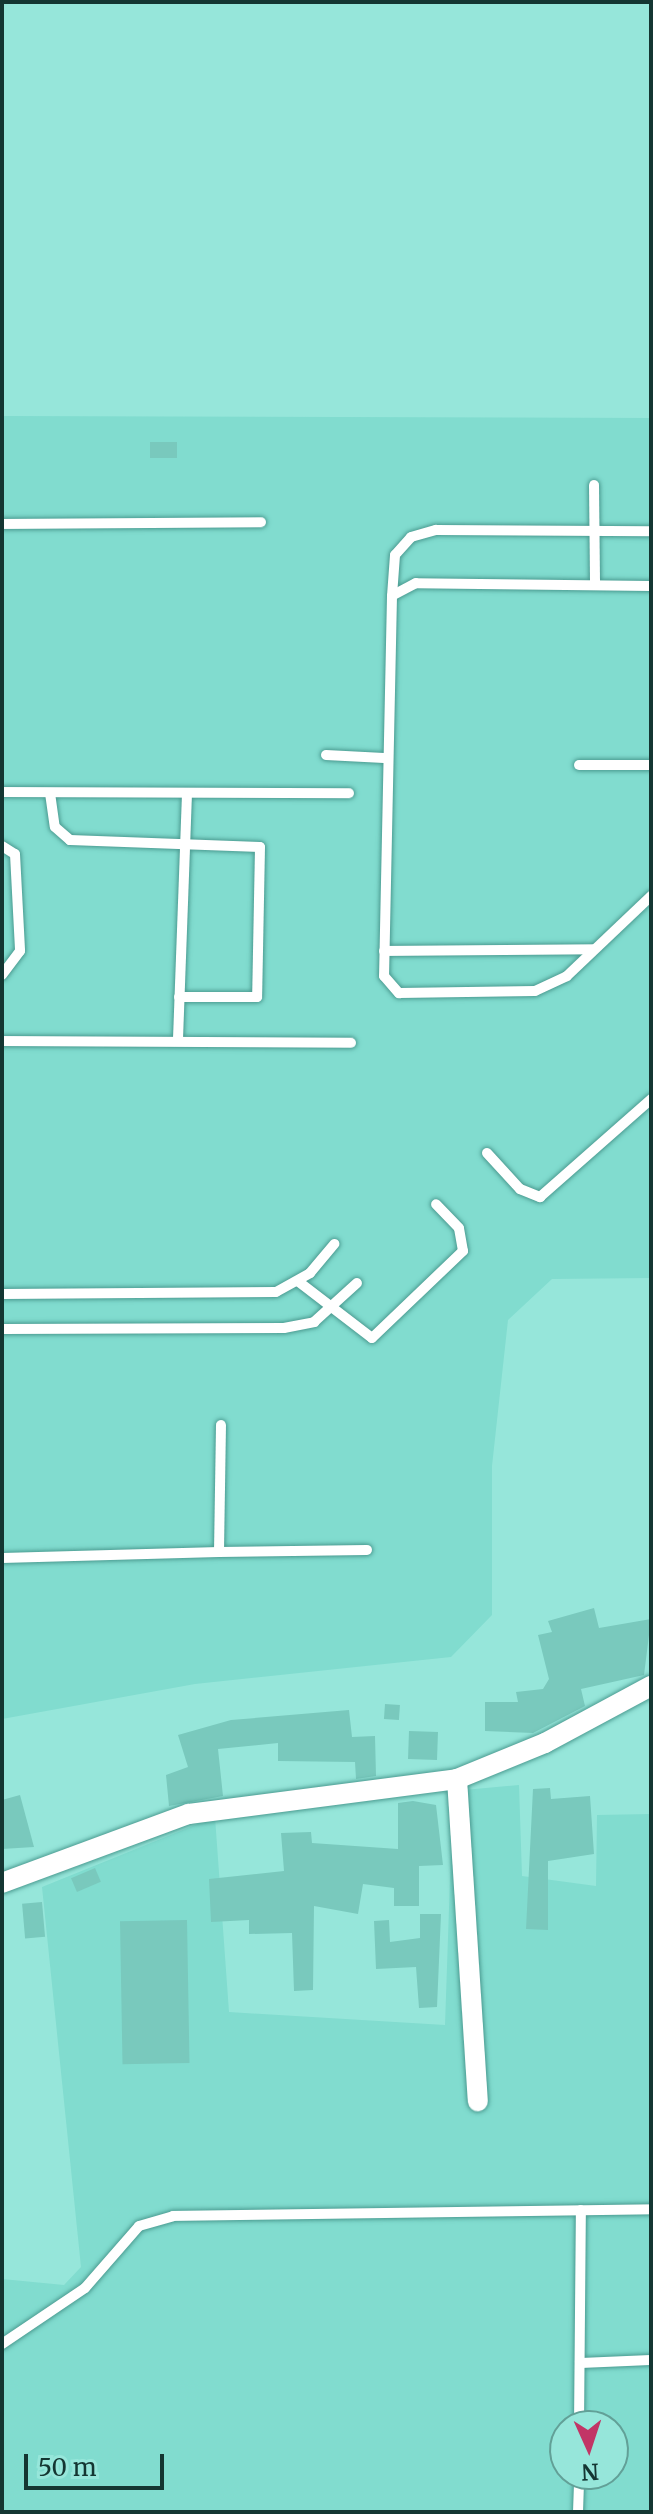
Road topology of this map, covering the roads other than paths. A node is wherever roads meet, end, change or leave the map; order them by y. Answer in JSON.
{"nodes":[{"id":1,"x":594,"y":485,"type":"dead end"},
{"id":2,"x":261,"y":522,"type":"dead end"},
{"id":3,"x":2,"y":524,"type":"edge"},
{"id":4,"x":651,"y":531,"type":"edge"},
{"id":5,"x":595,"y":532,"type":"junction"},
{"id":6,"x":595,"y":583,"type":"junction"},
{"id":7,"x":651,"y":586,"type":"edge"},
{"id":8,"x":392,"y":596,"type":"junction"},
{"id":9,"x":326,"y":755,"type":"dead end"},
{"id":10,"x":384,"y":758,"type":"junction"},
{"id":11,"x":579,"y":765,"type":"dead end"},
{"id":12,"x":651,"y":765,"type":"edge"},
{"id":13,"x":2,"y":792,"type":"edge"},
{"id":14,"x":50,"y":793,"type":"junction"},
{"id":15,"x":349,"y":793,"type":"dead end"},
{"id":16,"x":187,"y":794,"type":"junction"},
{"id":17,"x":184,"y":840,"type":"junction"},
{"id":18,"x":2,"y":846,"type":"edge"},
{"id":19,"x":651,"y":896,"type":"edge"},
{"id":20,"x":593,"y":949,"type":"junction"},
{"id":21,"x":384,"y":951,"type":"junction"},
{"id":22,"x":2,"y":975,"type":"edge"},
{"id":23,"x":179,"y":997,"type":"junction"},
{"id":24,"x":178,"y":1039,"type":"junction"},
{"id":25,"x":2,"y":1041,"type":"edge"},
{"id":26,"x":351,"y":1043,"type":"dead end"},
{"id":27,"x":651,"y":1099,"type":"edge"},
{"id":28,"x":487,"y":1153,"type":"dead end"},
{"id":29,"x":436,"y":1204,"type":"dead end"},
{"id":30,"x":334,"y":1244,"type":"dead end"},
{"id":31,"x":299,"y":1282,"type":"junction"},
{"id":32,"x":357,"y":1283,"type":"dead end"},
{"id":33,"x":2,"y":1294,"type":"edge"},
{"id":34,"x":331,"y":1309,"type":"junction"},
{"id":35,"x":2,"y":1329,"type":"edge"},
{"id":36,"x":221,"y":1425,"type":"dead end"},
{"id":37,"x":367,"y":1550,"type":"dead end"},
{"id":38,"x":219,"y":1552,"type":"junction"},
{"id":39,"x":2,"y":1558,"type":"edge"},
{"id":40,"x":651,"y":1686,"type":"edge"},
{"id":41,"x":457,"y":1779,"type":"junction"},
{"id":42,"x":2,"y":1883,"type":"edge"},
{"id":43,"x":478,"y":2101,"type":"dead end"},
{"id":44,"x":651,"y":2209,"type":"edge"},
{"id":45,"x":581,"y":2210,"type":"junction"},
{"id":46,"x":2,"y":2344,"type":"edge"},
{"id":47,"x":651,"y":2360,"type":"edge"},
{"id":48,"x":580,"y":2363,"type":"junction"},
{"id":49,"x":579,"y":2410,"type":"edge"},
{"id":50,"x":579,"y":2490,"type":"edge"},
{"id":51,"x":578,"y":2512,"type":"edge"}],
"edges":[{"from":1,"to":5,"type":"lane"},
{"from":2,"to":3,"type":"lane"},
{"from":4,"to":5,"type":"lane"},
{"from":5,"to":6,"type":"lane"},
{"from":5,"to":8,"type":"lane"},
{"from":6,"to":7,"type":"lane"},
{"from":6,"to":8,"type":"lane"},
{"from":8,"to":10,"type":"lane"},
{"from":9,"to":10,"type":"lane"},
{"from":10,"to":21,"type":"lane"},
{"from":11,"to":12,"type":"lane"},
{"from":13,"to":14,"type":"lane"},
{"from":14,"to":16,"type":"lane"},
{"from":14,"to":17,"type":"lane"},
{"from":15,"to":16,"type":"lane"},
{"from":16,"to":17,"type":"lane"},
{"from":17,"to":23,"type":"lane"},
{"from":17,"to":23,"type":"lane"},
{"from":18,"to":22,"type":"lane"},
{"from":19,"to":20,"type":"lane"},
{"from":20,"to":21,"type":"lane"},
{"from":20,"to":21,"type":"lane"},
{"from":23,"to":24,"type":"lane"},
{"from":24,"to":25,"type":"lane"},
{"from":24,"to":26,"type":"lane"},
{"from":27,"to":28,"type":"lane"},
{"from":29,"to":34,"type":"lane"},
{"from":30,"to":31,"type":"lane"},
{"from":31,"to":33,"type":"lane"},
{"from":31,"to":34,"type":"lane"},
{"from":32,"to":34,"type":"lane"},
{"from":34,"to":35,"type":"lane"},
{"from":36,"to":38,"type":"lane"},
{"from":37,"to":38,"type":"lane"},
{"from":38,"to":39,"type":"lane"},
{"from":40,"to":41,"type":"street"},
{"from":41,"to":42,"type":"street"},
{"from":41,"to":43,"type":"street"},
{"from":44,"to":45,"type":"lane"},
{"from":45,"to":46,"type":"lane"},
{"from":45,"to":48,"type":"lane"},
{"from":47,"to":48,"type":"lane"},
{"from":48,"to":49,"type":"lane"},
{"from":50,"to":51,"type":"lane"}]}
